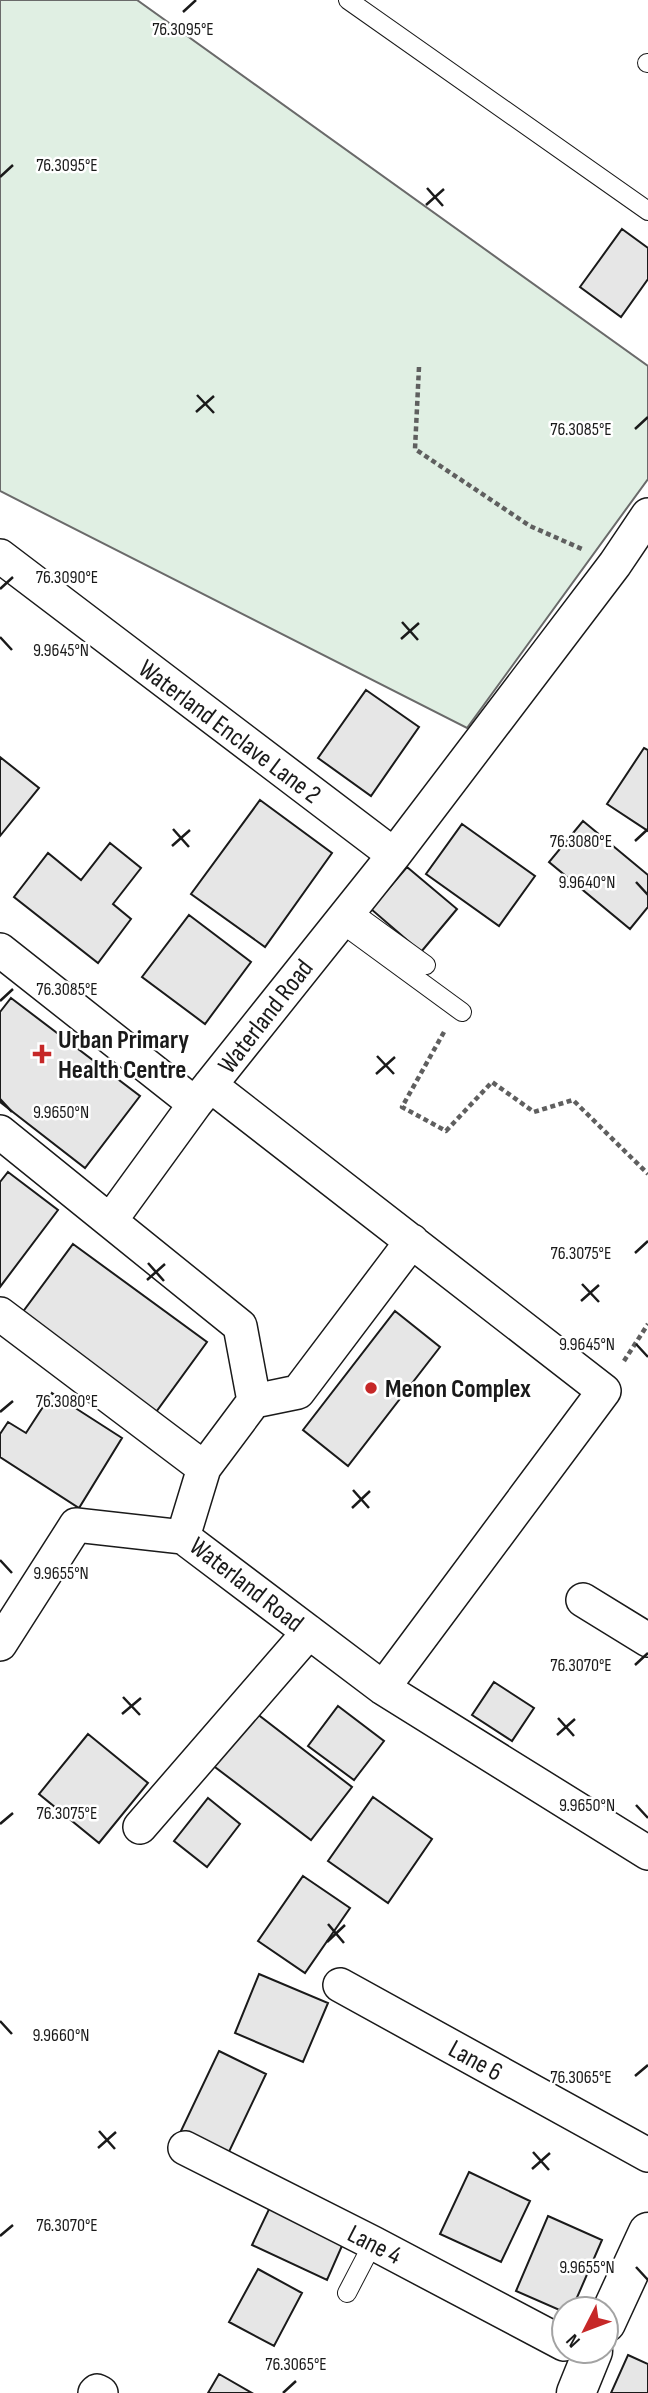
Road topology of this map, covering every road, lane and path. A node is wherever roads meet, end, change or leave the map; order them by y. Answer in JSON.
{"nodes":[{"id":1,"x":348,"y":0,"type":"edge"},
{"id":2,"x":648,"y":211,"type":"edge"},
{"id":3,"x":419,"y":367,"type":"dead end"},
{"id":4,"x":648,"y":515,"type":"edge"},
{"id":5,"x":0,"y":556,"type":"edge"},
{"id":6,"x":615,"y":564,"type":"junction"},
{"id":7,"x":394,"y":855,"type":"junction"},
{"id":8,"x":344,"y":916,"type":"junction"},
{"id":9,"x":0,"y":950,"type":"edge"},
{"id":10,"x":426,"y":965,"type":"dead end"},
{"id":11,"x":462,"y":1012,"type":"dead end"},
{"id":12,"x":446,"y":1028,"type":"dead end"},
{"id":13,"x":202,"y":1095,"type":"junction"},
{"id":14,"x":0,"y":1132,"type":"edge"},
{"id":15,"x":648,"y":1174,"type":"edge"},
{"id":16,"x":110,"y":1221,"type":"junction"},
{"id":17,"x":412,"y":1241,"type":"junction"},
{"id":18,"x":0,"y":1314,"type":"edge"},
{"id":19,"x":648,"y":1324,"type":"edge"},
{"id":20,"x":604,"y":1391,"type":"junction"},
{"id":21,"x":254,"y":1401,"type":"junction"},
{"id":22,"x":204,"y":1468,"type":"junction"},
{"id":23,"x":183,"y":1537,"type":"junction"},
{"id":24,"x":583,"y":1600,"type":"dead end"},
{"id":25,"x":309,"y":1632,"type":"junction"},
{"id":26,"x":648,"y":1640,"type":"edge"},
{"id":27,"x":0,"y":1644,"type":"edge"},
{"id":28,"x":383,"y":1688,"type":"junction"},
{"id":29,"x":140,"y":1826,"type":"dead end"},
{"id":30,"x":648,"y":1853,"type":"edge"},
{"id":31,"x":340,"y":1984,"type":"dead end"},
{"id":32,"x":185,"y":2148,"type":"dead end"},
{"id":33,"x":648,"y":2155,"type":"edge"},
{"id":34,"x":648,"y":2232,"type":"edge"},
{"id":35,"x":373,"y":2243,"type":"junction"},
{"id":36,"x":347,"y":2293,"type":"dead end"},
{"id":37,"x":619,"y":2295,"type":"edge"},
{"id":38,"x":550,"y":2335,"type":"edge"},
{"id":39,"x":579,"y":2365,"type":"edge"},
{"id":40,"x":94,"y":2393,"type":"edge"},
{"id":41,"x":101,"y":2393,"type":"edge"},
{"id":42,"x":576,"y":2393,"type":"edge"}],
"edges":[{"from":1,"to":2,"type":"lane"},
{"from":3,"to":6,"type":"path"},
{"from":4,"to":6,"type":"street","name":"Waterland Road"},
{"from":5,"to":7,"type":"street","name":"Waterland Enclave Lane 2"},
{"from":6,"to":7,"type":"street","name":"Waterland Road"},
{"from":7,"to":8,"type":"street","name":"Waterland Road"},
{"from":8,"to":10,"type":"lane"},
{"from":8,"to":11,"type":"lane"},
{"from":8,"to":13,"type":"street","name":"Waterland Road"},
{"from":9,"to":13,"type":"street"},
{"from":12,"to":15,"type":"path"},
{"from":13,"to":16,"type":"street","name":"Waterland Road"},
{"from":13,"to":17,"type":"street"},
{"from":14,"to":16,"type":"street"},
{"from":16,"to":21,"type":"street"},
{"from":17,"to":20,"type":"street"},
{"from":17,"to":21,"type":"street"},
{"from":18,"to":22,"type":"street"},
{"from":19,"to":20,"type":"path"},
{"from":20,"to":28,"type":"street"},
{"from":21,"to":22,"type":"street","name":"Waterland Road"},
{"from":22,"to":23,"type":"street","name":"Waterland Road"},
{"from":23,"to":25,"type":"street","name":"Waterland Road"},
{"from":23,"to":27,"type":"street"},
{"from":24,"to":26,"type":"street"},
{"from":25,"to":28,"type":"street","name":"Waterland Road"},
{"from":25,"to":29,"type":"street"},
{"from":28,"to":30,"type":"street","name":"Waterland Road"},
{"from":31,"to":33,"type":"street","name":"Lane 6"},
{"from":32,"to":35,"type":"street","name":"Lane 4"},
{"from":34,"to":37,"type":"street"},
{"from":35,"to":36,"type":"lane"},
{"from":35,"to":38,"type":"street","name":"Lane 4"},
{"from":39,"to":42,"type":"street"},
{"from":40,"to":41,"type":"street"}]}
